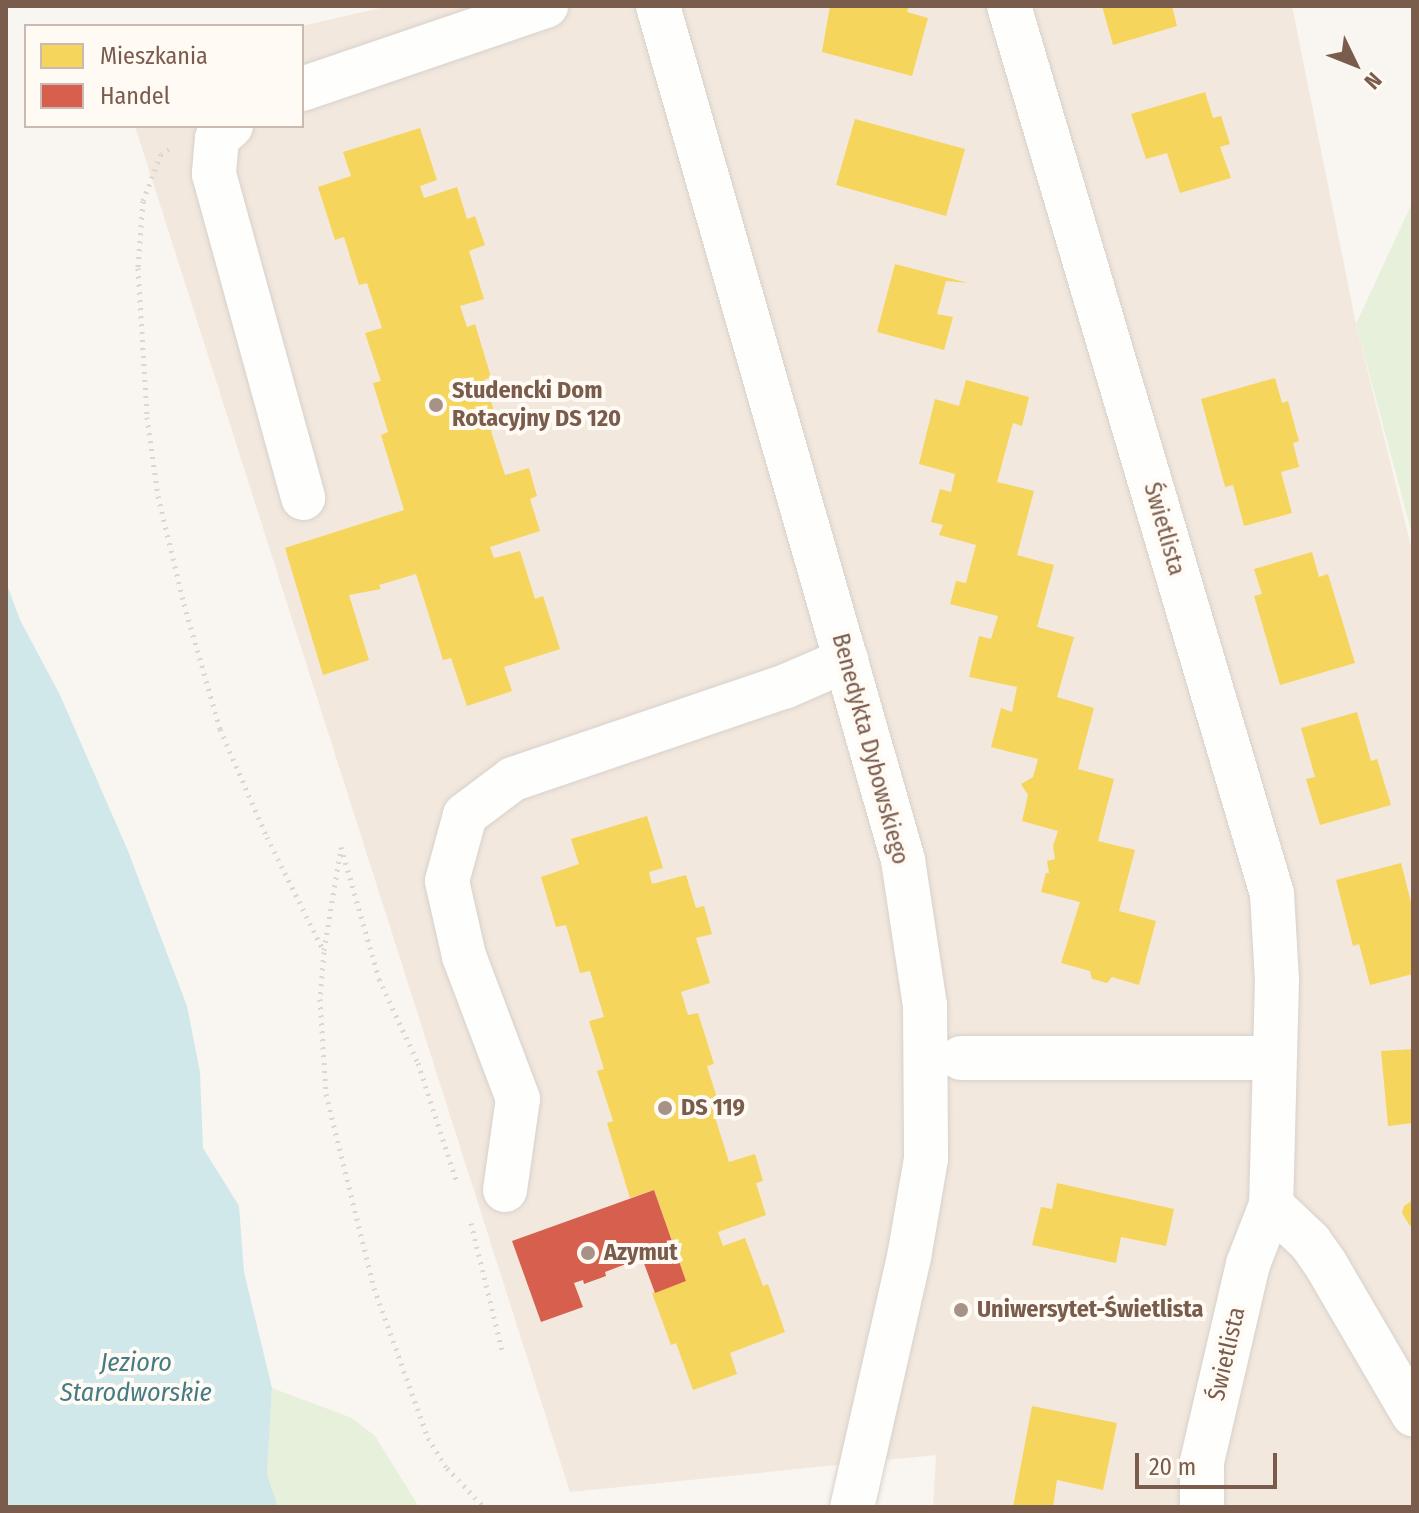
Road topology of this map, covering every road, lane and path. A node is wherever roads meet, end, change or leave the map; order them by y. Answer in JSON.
{"nodes":[{"id":1,"x":546,"y":6,"type":"edge"},
{"id":2,"x":658,"y":6,"type":"edge"},
{"id":3,"x":1009,"y":6,"type":"edge"},
{"id":4,"x":304,"y":88,"type":"edge"},
{"id":5,"x":229,"y":128,"type":"edge"},
{"id":6,"x":172,"y":147,"type":"dead end"},
{"id":7,"x":303,"y":498,"type":"dead end"},
{"id":8,"x":846,"y":660,"type":"junction"},
{"id":9,"x":324,"y":952,"type":"junction"},
{"id":10,"x":961,"y":1058,"type":"dead end"},
{"id":11,"x":1274,"y":1058,"type":"junction"},
{"id":12,"x":505,"y":1190,"type":"dead end"},
{"id":13,"x":461,"y":1194,"type":"dead end"},
{"id":14,"x":1271,"y":1205,"type":"junction"},
{"id":15,"x":466,"y":1208,"type":"dead end"},
{"id":16,"x":503,"y":1354,"type":"dead end"},
{"id":17,"x":1413,"y":1414,"type":"edge"},
{"id":18,"x":484,"y":1507,"type":"edge"},
{"id":19,"x":852,"y":1507,"type":"edge"},
{"id":20,"x":1202,"y":1507,"type":"edge"}],
"edges":[{"from":1,"to":4,"type":"street"},
{"from":2,"to":8,"type":"street","name":"Benedykta Dybowskiego"},
{"from":3,"to":11,"type":"street","name":"Świetlista"},
{"from":5,"to":7,"type":"street"},
{"from":6,"to":9,"type":"path"},
{"from":8,"to":12,"type":"street"},
{"from":8,"to":19,"type":"street","name":"Benedykta Dybowskiego"},
{"from":9,"to":13,"type":"path"},
{"from":9,"to":18,"type":"path"},
{"from":10,"to":11,"type":"street"},
{"from":11,"to":14,"type":"street","name":"Świetlista"},
{"from":14,"to":17,"type":"street"},
{"from":14,"to":20,"type":"street","name":"Świetlista"},
{"from":15,"to":16,"type":"path"}]}
